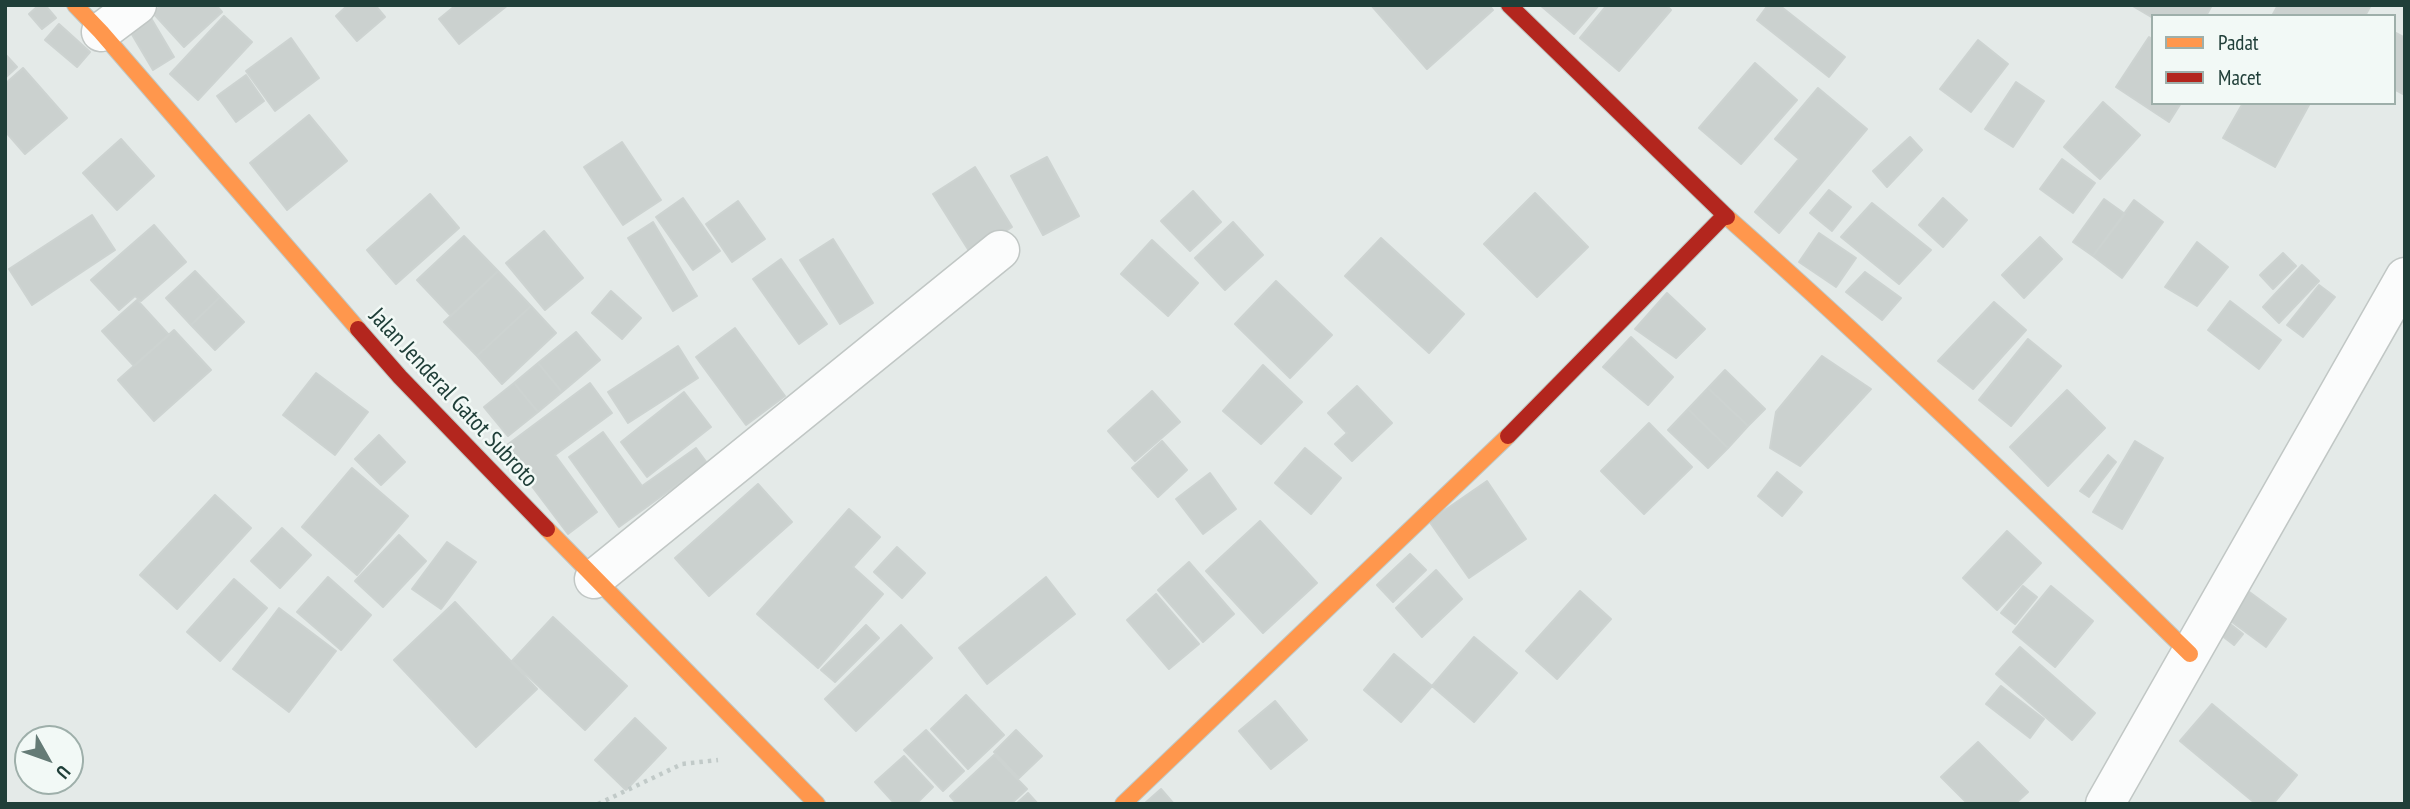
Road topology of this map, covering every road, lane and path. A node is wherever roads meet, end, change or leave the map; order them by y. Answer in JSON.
{"nodes":[{"id":1,"x":75,"y":5,"type":"edge"},
{"id":2,"x":137,"y":5,"type":"edge"},
{"id":3,"x":1509,"y":5,"type":"edge"},
{"id":4,"x":101,"y":32,"type":"junction"},
{"id":5,"x":1725,"y":215,"type":"junction"},
{"id":6,"x":1000,"y":250,"type":"dead end"},
{"id":7,"x":2405,"y":277,"type":"edge"},
{"id":8,"x":2395,"y":319,"type":"edge"},
{"id":9,"x":594,"y":579,"type":"junction"},
{"id":10,"x":2190,"y":654,"type":"junction"},
{"id":11,"x":768,"y":755,"type":"junction"},
{"id":12,"x":597,"y":804,"type":"edge"},
{"id":13,"x":817,"y":804,"type":"edge"},
{"id":14,"x":1123,"y":804,"type":"edge"},
{"id":15,"x":2105,"y":804,"type":"edge"}],
"edges":[{"from":1,"to":4,"type":"main road","name":"Jalan Jenderal Gatot Subroto"},
{"from":2,"to":4,"type":"street"},
{"from":3,"to":5,"type":"main road"},
{"from":4,"to":9,"type":"main road","name":"Jalan Jenderal Gatot Subroto"},
{"from":5,"to":10,"type":"main road"},
{"from":5,"to":14,"type":"main road"},
{"from":6,"to":9,"type":"street"},
{"from":7,"to":8,"type":"street"},
{"from":8,"to":10,"type":"street"},
{"from":9,"to":11,"type":"main road","name":"Jalan Jenderal Gatot Subroto"},
{"from":10,"to":15,"type":"street"},
{"from":11,"to":12,"type":"path"},
{"from":11,"to":13,"type":"main road","name":"Jalan Jenderal Gatot Subroto"}]}
